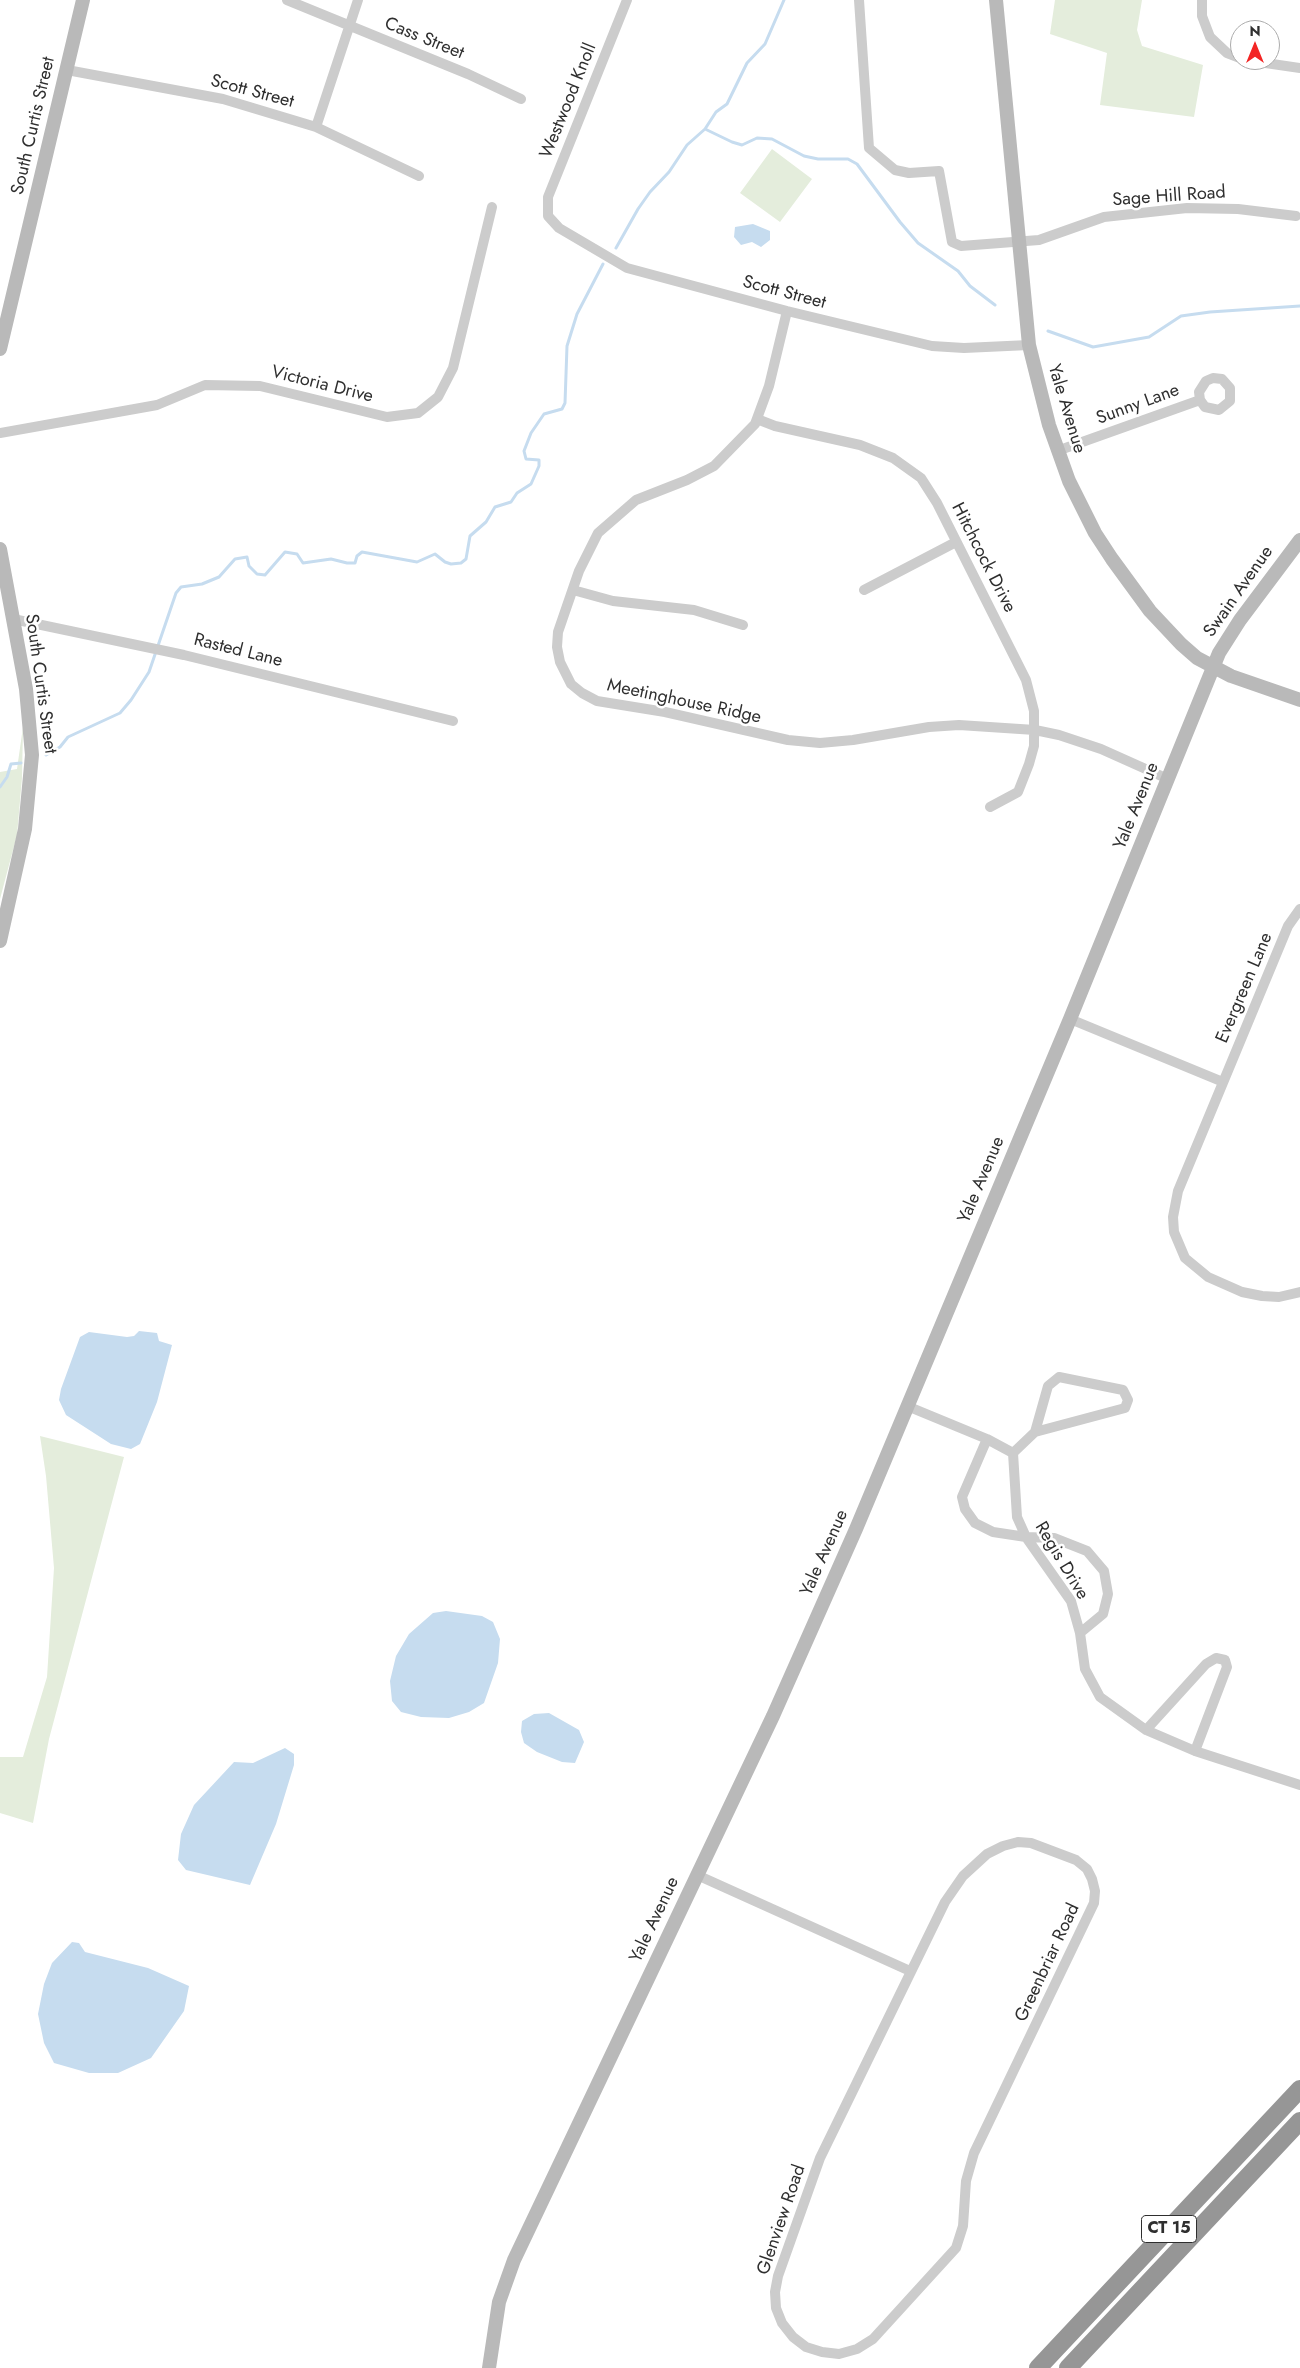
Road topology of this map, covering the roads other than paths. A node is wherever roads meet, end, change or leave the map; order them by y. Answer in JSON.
{"nodes":[{"id":1,"x":83,"y":0,"type":"edge"},
{"id":2,"x":287,"y":0,"type":"edge"},
{"id":3,"x":358,"y":0,"type":"edge"},
{"id":4,"x":627,"y":0,"type":"edge"},
{"id":5,"x":860,"y":0,"type":"edge"},
{"id":6,"x":996,"y":0,"type":"edge"},
{"id":7,"x":1202,"y":0,"type":"edge"},
{"id":8,"x":349,"y":25,"type":"junction"},
{"id":9,"x":1230,"y":54,"type":"edge"},
{"id":10,"x":1280,"y":65,"type":"edge"},
{"id":11,"x":1300,"y":68,"type":"edge"},
{"id":12,"x":67,"y":70,"type":"junction"},
{"id":13,"x":521,"y":99,"type":"dead end"},
{"id":14,"x":316,"y":127,"type":"junction"},
{"id":15,"x":419,"y":176,"type":"dead end"},
{"id":16,"x":492,"y":207,"type":"dead end"},
{"id":17,"x":548,"y":216,"type":"joint"},
{"id":18,"x":1296,"y":216,"type":"dead end"},
{"id":19,"x":1018,"y":242,"type":"junction"},
{"id":20,"x":787,"y":311,"type":"junction"},
{"id":21,"x":1029,"y":345,"type":"junction"},
{"id":22,"x":0,"y":349,"type":"edge"},
{"id":23,"x":1200,"y":400,"type":"dead end"},
{"id":24,"x":757,"y":418,"type":"junction"},
{"id":25,"x":0,"y":433,"type":"edge"},
{"id":26,"x":1058,"y":451,"type":"junction"},
{"id":27,"x":1300,"y":540,"type":"edge"},
{"id":28,"x":956,"y":542,"type":"junction"},
{"id":29,"x":0,"y":549,"type":"edge"},
{"id":30,"x":573,"y":590,"type":"junction"},
{"id":31,"x":864,"y":590,"type":"dead end"},
{"id":32,"x":13,"y":619,"type":"junction"},
{"id":33,"x":743,"y":626,"type":"dead end"},
{"id":34,"x":1213,"y":667,"type":"junction"},
{"id":35,"x":1300,"y":700,"type":"edge"},
{"id":36,"x":453,"y":721,"type":"dead end"},
{"id":37,"x":1035,"y":730,"type":"junction"},
{"id":38,"x":1168,"y":779,"type":"junction"},
{"id":39,"x":990,"y":807,"type":"dead end"},
{"id":40,"x":1300,"y":909,"type":"edge"},
{"id":41,"x":0,"y":941,"type":"edge"},
{"id":42,"x":1070,"y":1019,"type":"junction"},
{"id":43,"x":1223,"y":1082,"type":"junction"},
{"id":44,"x":1300,"y":1292,"type":"edge"},
{"id":45,"x":907,"y":1406,"type":"junction"},
{"id":46,"x":1035,"y":1432,"type":"junction"},
{"id":47,"x":987,"y":1439,"type":"junction"},
{"id":48,"x":1013,"y":1453,"type":"junction"},
{"id":49,"x":1026,"y":1537,"type":"junction"},
{"id":50,"x":1080,"y":1633,"type":"junction"},
{"id":51,"x":1146,"y":1730,"type":"junction"},
{"id":52,"x":1195,"y":1750,"type":"junction"},
{"id":53,"x":1300,"y":1785,"type":"edge"},
{"id":54,"x":697,"y":1875,"type":"junction"},
{"id":55,"x":910,"y":1971,"type":"junction"},
{"id":56,"x":1300,"y":2089,"type":"edge"},
{"id":57,"x":1300,"y":2121,"type":"edge"},
{"id":58,"x":974,"y":2154,"type":"joint"},
{"id":59,"x":489,"y":2368,"type":"edge"},
{"id":60,"x":1038,"y":2368,"type":"edge"},
{"id":61,"x":1068,"y":2368,"type":"edge"}],
"edges":[{"from":1,"to":12,"type":"street","name":"South Curtis Street"},
{"from":2,"to":8,"type":"street","name":"Cass Street"},
{"from":3,"to":8,"type":"street"},
{"from":4,"to":17,"type":"street","name":"Westwood Knoll"},
{"from":5,"to":19,"type":"street","name":"Sage Hill Road"},
{"from":6,"to":19,"type":"street","name":"Yale Avenue"},
{"from":7,"to":9,"type":"street"},
{"from":8,"to":13,"type":"street","name":"Cass Street"},
{"from":8,"to":14,"type":"street"},
{"from":10,"to":11,"type":"street"},
{"from":12,"to":14,"type":"street","name":"Scott Street"},
{"from":12,"to":22,"type":"street","name":"South Curtis Street"},
{"from":14,"to":15,"type":"street","name":"Scott Street"},
{"from":16,"to":25,"type":"street","name":"Victoria Drive"},
{"from":17,"to":20,"type":"street","name":"Scott Street"},
{"from":18,"to":19,"type":"street","name":"Sage Hill Road"},
{"from":19,"to":21,"type":"street","name":"Yale Avenue"},
{"from":20,"to":21,"type":"street","name":"Scott Street"},
{"from":20,"to":24,"type":"street","name":"Meetinghouse Ridge"},
{"from":21,"to":26,"type":"street","name":"Yale Avenue"},
{"from":23,"to":26,"type":"street","name":"Sunny Lane"},
{"from":24,"to":28,"type":"street","name":"Hitchcock Drive"},
{"from":24,"to":30,"type":"street","name":"Meetinghouse Ridge"},
{"from":26,"to":34,"type":"street","name":"Yale Avenue"},
{"from":27,"to":34,"type":"street","name":"Swain Avenue"},
{"from":28,"to":31,"type":"street"},
{"from":28,"to":37,"type":"street","name":"Hitchcock Drive"},
{"from":29,"to":32,"type":"street","name":"South Curtis Street"},
{"from":30,"to":33,"type":"street"},
{"from":30,"to":37,"type":"street","name":"Meetinghouse Ridge"},
{"from":32,"to":36,"type":"street","name":"Rasted Lane"},
{"from":32,"to":41,"type":"street","name":"South Curtis Street"},
{"from":34,"to":35,"type":"street"},
{"from":34,"to":38,"type":"street","name":"Yale Avenue"},
{"from":37,"to":38,"type":"street","name":"Meetinghouse Ridge"},
{"from":37,"to":39,"type":"street","name":"Hitchcock Drive"},
{"from":38,"to":42,"type":"street","name":"Yale Avenue"},
{"from":40,"to":43,"type":"street","name":"Evergreen Lane"},
{"from":42,"to":43,"type":"street"},
{"from":42,"to":45,"type":"street","name":"Yale Avenue"},
{"from":43,"to":44,"type":"street","name":"Evergreen Lane"},
{"from":45,"to":47,"type":"street"},
{"from":45,"to":54,"type":"street","name":"Yale Avenue"},
{"from":46,"to":46,"type":"street"},
{"from":46,"to":48,"type":"street"},
{"from":47,"to":48,"type":"street"},
{"from":47,"to":49,"type":"street"},
{"from":48,"to":49,"type":"street","name":"Regis Drive"},
{"from":49,"to":50,"type":"street","name":"Regis Drive"},
{"from":49,"to":50,"type":"street"},
{"from":50,"to":51,"type":"street","name":"Regis Drive"},
{"from":51,"to":52,"type":"street","name":"Regis Drive"},
{"from":51,"to":52,"type":"street"},
{"from":52,"to":53,"type":"street","name":"Regis Drive"},
{"from":54,"to":55,"type":"street"},
{"from":54,"to":59,"type":"street","name":"Yale Avenue"},
{"from":55,"to":58,"type":"street","name":"Greenbriar Road"},
{"from":55,"to":58,"type":"street","name":"Glenview Road"},
{"from":56,"to":60,"type":"highway","number":"CT 15"},
{"from":57,"to":61,"type":"highway","number":"CT 15"}]}
